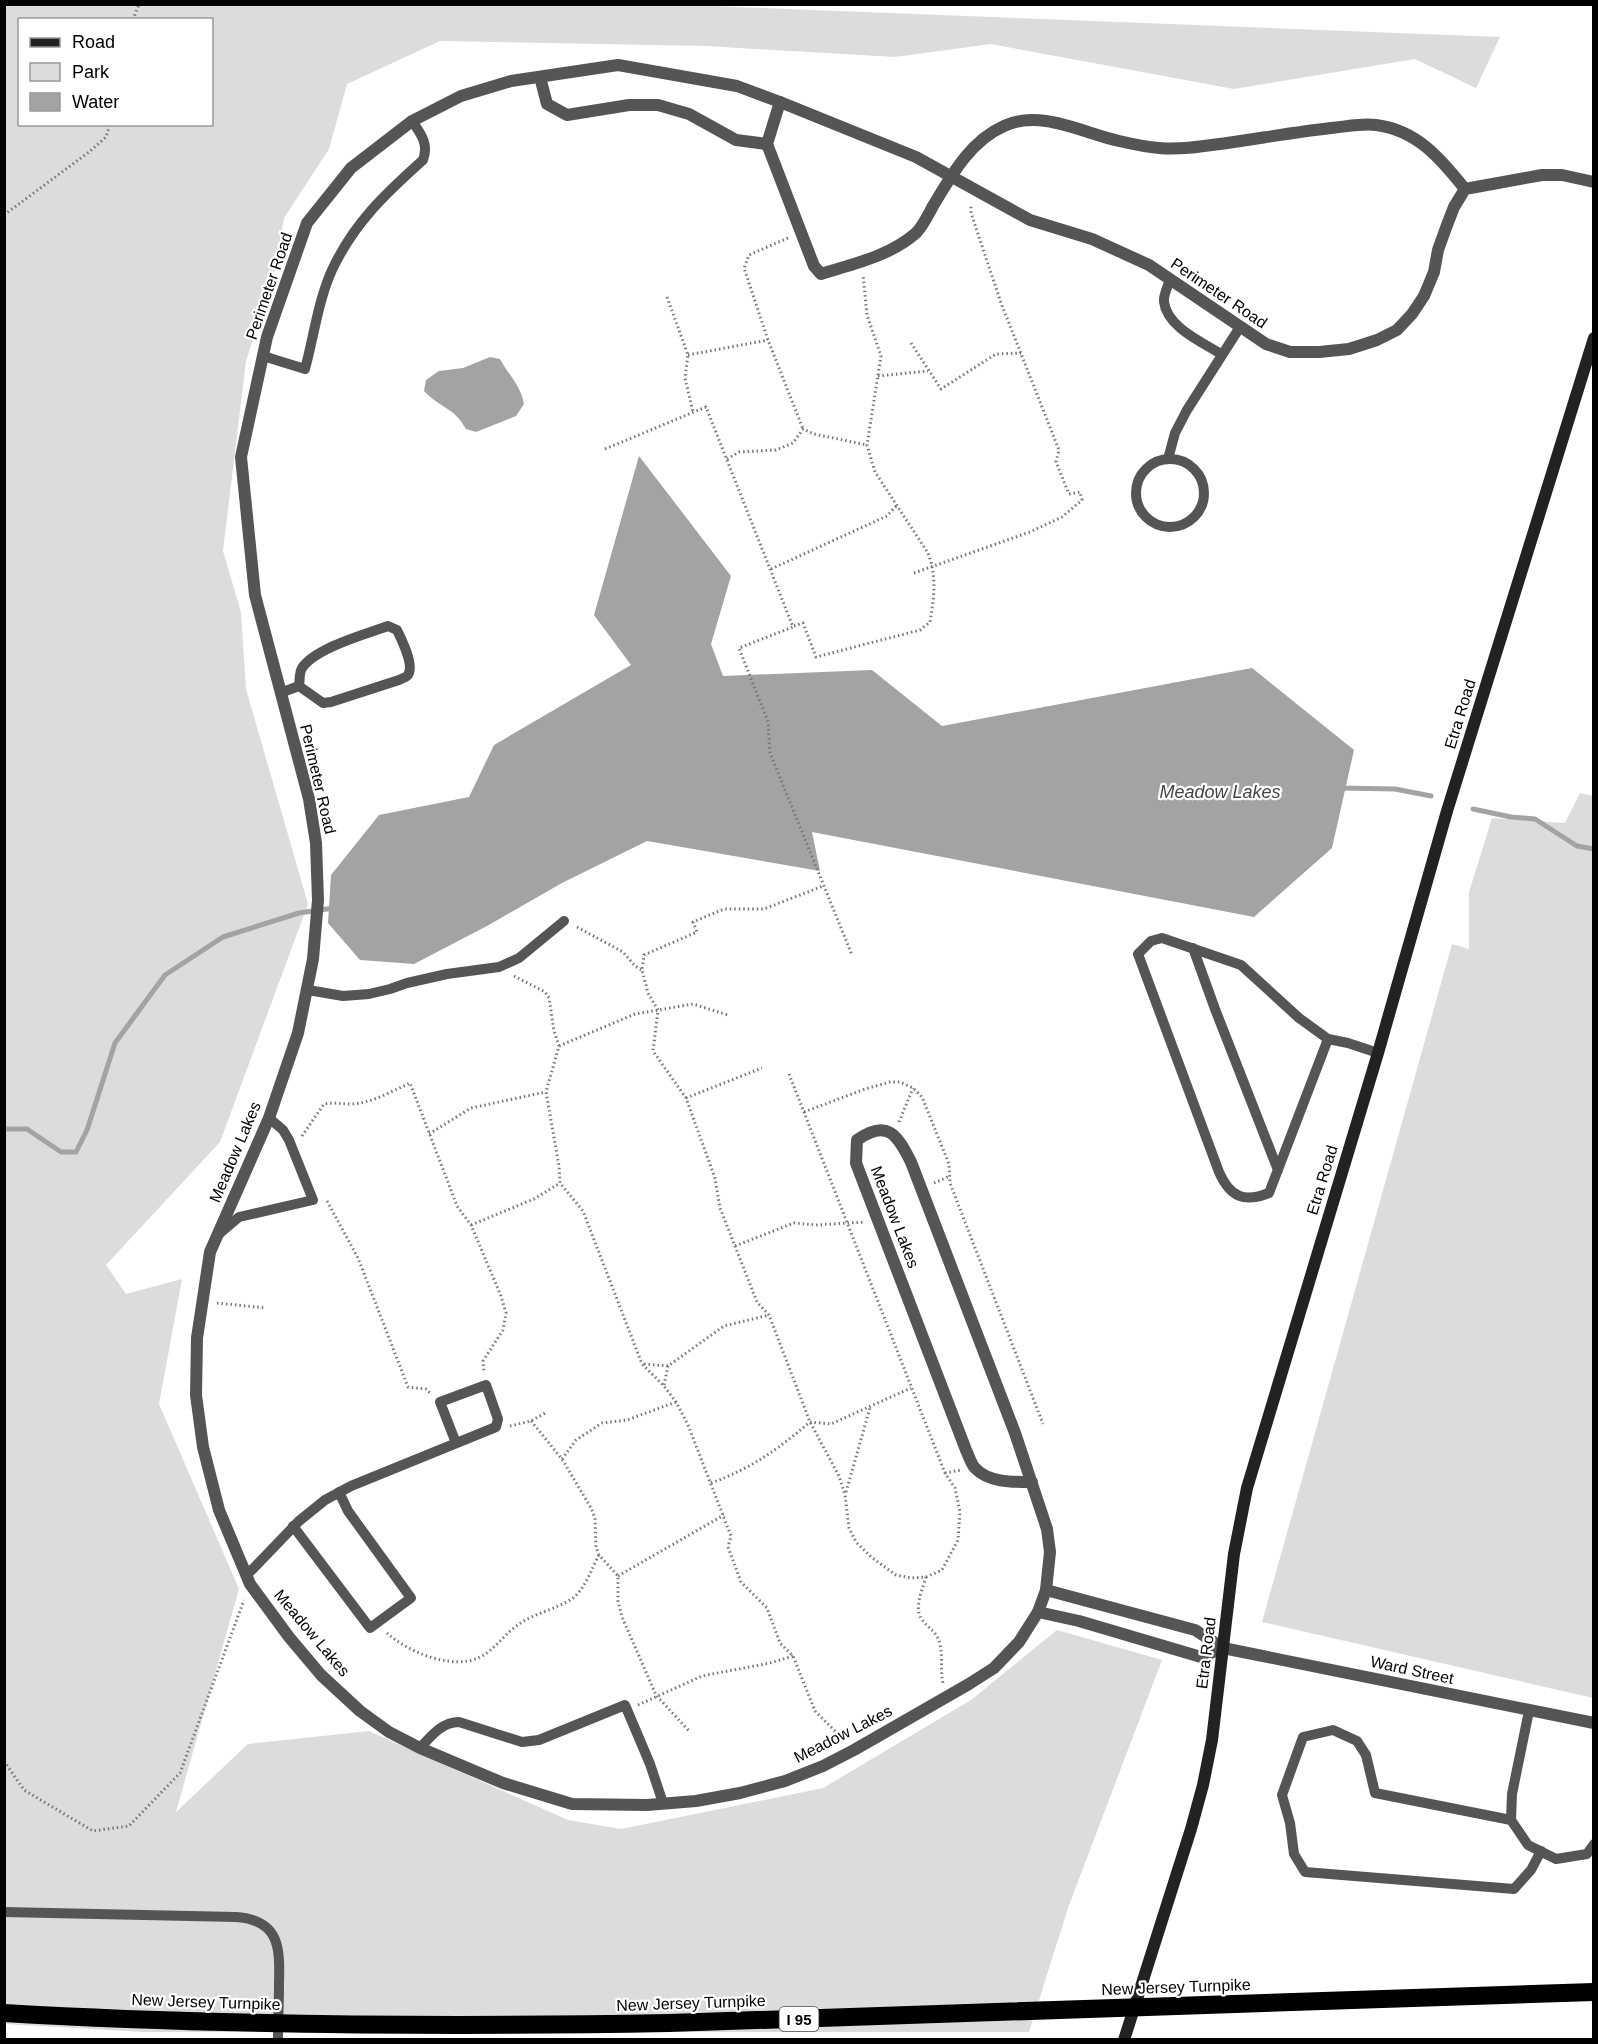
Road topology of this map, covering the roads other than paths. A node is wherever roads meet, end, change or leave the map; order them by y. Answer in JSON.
{"nodes":[{"id":1,"x":540,"y":76,"type":"junction"},
{"id":2,"x":780,"y":102,"type":"junction"},
{"id":3,"x":412,"y":121,"type":"junction"},
{"id":4,"x":767,"y":144,"type":"junction"},
{"id":5,"x":951,"y":176,"type":"junction"},
{"id":6,"x":1593,"y":182,"type":"edge"},
{"id":7,"x":1465,"y":189,"type":"junction"},
{"id":8,"x":1170,"y":280,"type":"junction"},
{"id":9,"x":1240,"y":327,"type":"junction"},
{"id":10,"x":1593,"y":341,"type":"edge"},
{"id":11,"x":1221,"y":354,"type":"junction"},
{"id":12,"x":263,"y":356,"type":"junction"},
{"id":13,"x":1168,"y":459,"type":"junction"},
{"id":14,"x":299,"y":686,"type":"junction"},
{"id":15,"x":280,"y":693,"type":"junction"},
{"id":16,"x":318,"y":878,"type":"joint"},
{"id":17,"x":564,"y":921,"type":"road end"},
{"id":18,"x":1193,"y":948,"type":"junction"},
{"id":19,"x":308,"y":990,"type":"junction"},
{"id":20,"x":1328,"y":1039,"type":"junction"},
{"id":21,"x":1378,"y":1053,"type":"junction"},
{"id":22,"x":269,"y":1118,"type":"junction"},
{"id":23,"x":1278,"y":1170,"type":"junction"},
{"id":24,"x":218,"y":1234,"type":"junction"},
{"id":25,"x":456,"y":1443,"type":"junction"},
{"id":26,"x":1032,"y":1482,"type":"junction"},
{"id":27,"x":339,"y":1492,"type":"junction"},
{"id":28,"x":293,"y":1526,"type":"junction"},
{"id":29,"x":248,"y":1580,"type":"junction"},
{"id":30,"x":1046,"y":1590,"type":"junction"},
{"id":31,"x":1038,"y":1612,"type":"junction"},
{"id":32,"x":1223,"y":1648,"type":"junction"},
{"id":33,"x":1529,"y":1711,"type":"junction"},
{"id":34,"x":1593,"y":1723,"type":"edge"},
{"id":35,"x":420,"y":1748,"type":"junction"},
{"id":36,"x":663,"y":1803,"type":"junction"},
{"id":37,"x":1511,"y":1820,"type":"junction"},
{"id":38,"x":1593,"y":1845,"type":"edge"},
{"id":39,"x":1541,"y":1851,"type":"junction"},
{"id":40,"x":4,"y":1912,"type":"edge"},
{"id":41,"x":1593,"y":1979,"type":"edge"},
{"id":42,"x":1593,"y":1992,"type":"edge"},
{"id":43,"x":1470,"y":1996,"type":"junction"},
{"id":44,"x":4,"y":2013,"type":"edge"},
{"id":45,"x":278,"y":2040,"type":"edge"},
{"id":46,"x":1124,"y":2040,"type":"edge"}],
"edges":[{"from":1,"to":2,"type":"street","name":"Perimeter Road"},
{"from":1,"to":3,"type":"street","name":"Perimeter Road"},
{"from":1,"to":4,"type":"street"},
{"from":2,"to":4,"type":"street"},
{"from":2,"to":5,"type":"street","name":"Perimeter Road"},
{"from":3,"to":12,"type":"street","name":"Perimeter Road"},
{"from":3,"to":12,"type":"lane"},
{"from":4,"to":5,"type":"street"},
{"from":5,"to":7,"type":"street"},
{"from":5,"to":8,"type":"street","name":"Perimeter Road"},
{"from":6,"to":7,"type":"street"},
{"from":7,"to":9,"type":"street","name":"Perimeter Road"},
{"from":8,"to":9,"type":"street","name":"Perimeter Road"},
{"from":8,"to":11,"type":"lane"},
{"from":9,"to":11,"type":"lane"},
{"from":10,"to":21,"type":"main road","name":"Etra Road"},
{"from":11,"to":13,"type":"lane"},
{"from":12,"to":15,"type":"street","name":"Perimeter Road"},
{"from":13,"to":13,"type":"lane"},
{"from":14,"to":14,"type":"lane"},
{"from":14,"to":15,"type":"lane"},
{"from":15,"to":16,"type":"street","name":"Perimeter Road"},
{"from":16,"to":19,"type":"street","name":"Meadow Lakes"},
{"from":17,"to":19,"type":"lane"},
{"from":18,"to":20,"type":"lane"},
{"from":18,"to":23,"type":"lane"},
{"from":18,"to":23,"type":"lane"},
{"from":19,"to":22,"type":"street","name":"Meadow Lakes"},
{"from":20,"to":21,"type":"lane"},
{"from":20,"to":23,"type":"lane"},
{"from":21,"to":32,"type":"main road","name":"Etra Road"},
{"from":22,"to":24,"type":"street","name":"Meadow Lakes"},
{"from":22,"to":24,"type":"lane"},
{"from":24,"to":29,"type":"street","name":"Meadow Lakes"},
{"from":25,"to":25,"type":"lane"},
{"from":25,"to":27,"type":"lane"},
{"from":26,"to":26,"type":"street","name":"Meadow Lakes"},
{"from":26,"to":30,"type":"street","name":"Meadow Lakes"},
{"from":27,"to":28,"type":"lane"},
{"from":27,"to":28,"type":"lane"},
{"from":28,"to":29,"type":"lane"},
{"from":29,"to":35,"type":"street","name":"Meadow Lakes"},
{"from":30,"to":31,"type":"street","name":"Meadow Lakes"},
{"from":30,"to":32,"type":"street"},
{"from":31,"to":32,"type":"street"},
{"from":31,"to":36,"type":"street","name":"Meadow Lakes"},
{"from":32,"to":33,"type":"street","name":"Ward Street"},
{"from":32,"to":46,"type":"main road","name":"Etra Road"},
{"from":33,"to":34,"type":"street","name":"Ward Street"},
{"from":33,"to":37,"type":"lane"},
{"from":35,"to":36,"type":"street","name":"Meadow Lakes"},
{"from":35,"to":36,"type":"lane"},
{"from":37,"to":39,"type":"lane"},
{"from":37,"to":39,"type":"lane"},
{"from":38,"to":39,"type":"lane"},
{"from":40,"to":45,"type":"lane"},
{"from":41,"to":43,"type":"highway"},
{"from":42,"to":43,"type":"highway","name":"New Jersey Turnpike","number":"I 95"},
{"from":43,"to":44,"type":"highway","name":"New Jersey Turnpike","number":"I 95"}]}
